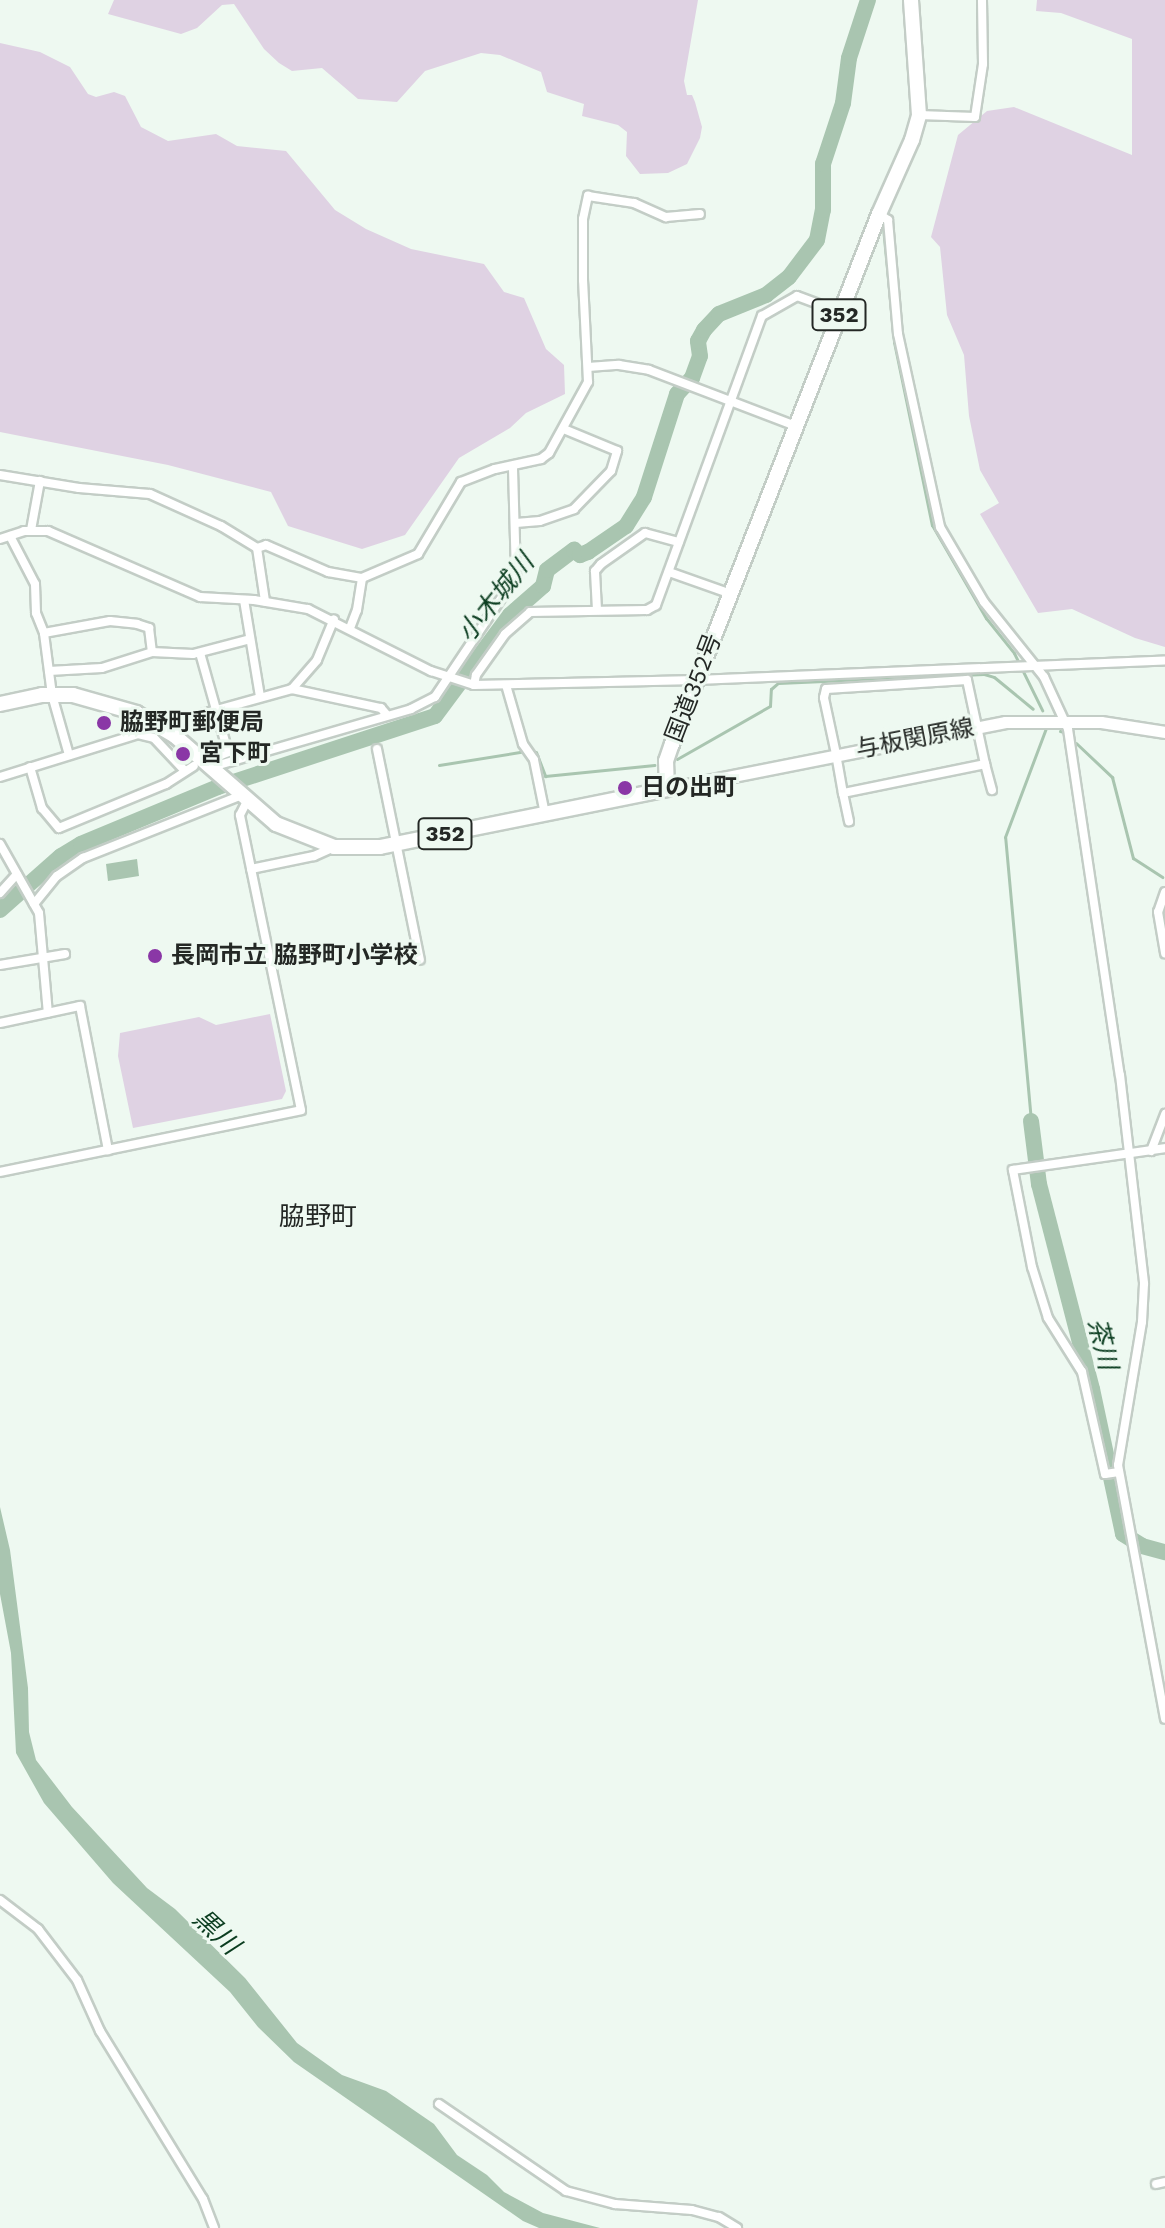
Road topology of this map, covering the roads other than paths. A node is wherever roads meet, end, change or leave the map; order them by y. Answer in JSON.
{"nodes":[{"id":1,"x":911,"y":0,"type":"edge"},
{"id":2,"x":982,"y":0,"type":"edge"},
{"id":3,"x":919,"y":115,"type":"junction"},
{"id":4,"x":700,"y":214,"type":"dead end"},
{"id":5,"x":879,"y":214,"type":"junction"},
{"id":6,"x":840,"y":312,"type":"junction"},
{"id":7,"x":588,"y":367,"type":"junction"},
{"id":8,"x":731,"y":401,"type":"junction"},
{"id":9,"x":796,"y":426,"type":"junction"},
{"id":10,"x":564,"y":429,"type":"junction"},
{"id":11,"x":513,"y":466,"type":"junction"},
{"id":12,"x":0,"y":475,"type":"edge"},
{"id":13,"x":40,"y":481,"type":"junction"},
{"id":14,"x":516,"y":523,"type":"junction"},
{"id":15,"x":31,"y":530,"type":"junction"},
{"id":16,"x":5,"y":537,"type":"edge"},
{"id":17,"x":679,"y":542,"type":"junction"},
{"id":18,"x":257,"y":548,"type":"junction"},
{"id":19,"x":669,"y":572,"type":"junction"},
{"id":20,"x":362,"y":578,"type":"junction"},
{"id":21,"x":731,"y":594,"type":"junction"},
{"id":22,"x":244,"y":600,"type":"junction"},
{"id":23,"x":265,"y":601,"type":"junction"},
{"id":24,"x":597,"y":610,"type":"junction"},
{"id":25,"x":334,"y":619,"type":"junction"},
{"id":26,"x":350,"y":628,"type":"junction"},
{"id":27,"x":44,"y":633,"type":"junction"},
{"id":28,"x":250,"y":639,"type":"junction"},
{"id":29,"x":152,"y":652,"type":"junction"},
{"id":30,"x":200,"y":653,"type":"junction"},
{"id":31,"x":1165,"y":660,"type":"edge"},
{"id":32,"x":1035,"y":666,"type":"junction"},
{"id":33,"x":49,"y":671,"type":"junction"},
{"id":34,"x":449,"y":679,"type":"junction"},
{"id":35,"x":697,"y":680,"type":"junction"},
{"id":36,"x":472,"y":684,"type":"junction"},
{"id":37,"x":506,"y":685,"type":"junction"},
{"id":38,"x":292,"y":689,"type":"junction"},
{"id":39,"x":52,"y":695,"type":"junction"},
{"id":40,"x":260,"y":697,"type":"junction"},
{"id":41,"x":0,"y":704,"type":"edge"},
{"id":42,"x":216,"y":710,"type":"junction"},
{"id":43,"x":386,"y":714,"type":"junction"},
{"id":44,"x":177,"y":721,"type":"dead end"},
{"id":45,"x":1065,"y":721,"type":"junction"},
{"id":46,"x":978,"y":726,"type":"junction"},
{"id":47,"x":1165,"y":732,"type":"edge"},
{"id":48,"x":377,"y":749,"type":"dead end"},
{"id":49,"x":836,"y":754,"type":"junction"},
{"id":50,"x":69,"y":755,"type":"junction"},
{"id":51,"x":985,"y":764,"type":"junction"},
{"id":52,"x":214,"y":765,"type":"junction"},
{"id":53,"x":30,"y":767,"type":"junction"},
{"id":54,"x":0,"y":777,"type":"edge"},
{"id":55,"x":667,"y":789,"type":"junction"},
{"id":56,"x":992,"y":790,"type":"dead end"},
{"id":57,"x":843,"y":793,"type":"junction"},
{"id":58,"x":242,"y":796,"type":"junction"},
{"id":59,"x":545,"y":815,"type":"junction"},
{"id":60,"x":849,"y":821,"type":"dead end"},
{"id":61,"x":0,"y":844,"type":"edge"},
{"id":62,"x":396,"y":844,"type":"junction"},
{"id":63,"x":334,"y":847,"type":"junction"},
{"id":64,"x":251,"y":869,"type":"junction"},
{"id":65,"x":18,"y":875,"type":"junction"},
{"id":66,"x":1165,"y":892,"type":"edge"},
{"id":67,"x":0,"y":893,"type":"edge"},
{"id":68,"x":33,"y":903,"type":"junction"},
{"id":69,"x":1165,"y":953,"type":"edge"},
{"id":70,"x":65,"y":954,"type":"dead end"},
{"id":71,"x":41,"y":958,"type":"junction"},
{"id":72,"x":420,"y":960,"type":"dead end"},
{"id":73,"x":0,"y":965,"type":"edge"},
{"id":74,"x":48,"y":1013,"type":"junction"},
{"id":75,"x":0,"y":1023,"type":"edge"},
{"id":76,"x":1165,"y":1114,"type":"edge"},
{"id":77,"x":1165,"y":1148,"type":"edge"},
{"id":78,"x":108,"y":1150,"type":"junction"},
{"id":79,"x":1151,"y":1151,"type":"junction"},
{"id":80,"x":1131,"y":1153,"type":"junction"},
{"id":81,"x":0,"y":1172,"type":"edge"},
{"id":82,"x":1119,"y":1472,"type":"junction"},
{"id":83,"x":1162,"y":1683,"type":"edge"},
{"id":84,"x":1165,"y":1719,"type":"edge"},
{"id":85,"x":0,"y":1900,"type":"edge"},
{"id":86,"x":439,"y":2104,"type":"dead end"},
{"id":87,"x":214,"y":2228,"type":"edge"},
{"id":88,"x":737,"y":2228,"type":"edge"}],
"edges":[{"from":1,"to":3,"type":"highway","name":"国道352号","number":"352"},
{"from":2,"to":3,"type":"street"},
{"from":3,"to":5,"type":"highway","name":"国道352号","number":"352"},
{"from":4,"to":7,"type":"street"},
{"from":5,"to":6,"type":"highway","name":"国道352号","number":"352"},
{"from":5,"to":32,"type":"street"},
{"from":6,"to":8,"type":"street"},
{"from":6,"to":9,"type":"highway","name":"国道352号","number":"352"},
{"from":7,"to":8,"type":"street"},
{"from":7,"to":10,"type":"street"},
{"from":8,"to":9,"type":"street"},
{"from":8,"to":17,"type":"street"},
{"from":9,"to":21,"type":"highway","name":"国道352号","number":"352"},
{"from":10,"to":11,"type":"street"},
{"from":10,"to":14,"type":"street"},
{"from":11,"to":14,"type":"street"},
{"from":11,"to":20,"type":"street"},
{"from":12,"to":13,"type":"street"},
{"from":13,"to":15,"type":"street"},
{"from":13,"to":18,"type":"street"},
{"from":14,"to":34,"type":"street"},
{"from":15,"to":16,"type":"street"},
{"from":15,"to":22,"type":"street"},
{"from":16,"to":27,"type":"street"},
{"from":17,"to":19,"type":"street"},
{"from":17,"to":24,"type":"street"},
{"from":18,"to":20,"type":"street"},
{"from":18,"to":23,"type":"street"},
{"from":19,"to":21,"type":"street"},
{"from":19,"to":24,"type":"street"},
{"from":20,"to":26,"type":"street"},
{"from":21,"to":35,"type":"highway","name":"国道352号","number":"352"},
{"from":22,"to":23,"type":"street"},
{"from":22,"to":28,"type":"street"},
{"from":23,"to":25,"type":"street"},
{"from":24,"to":36,"type":"street"},
{"from":25,"to":26,"type":"street"},
{"from":25,"to":38,"type":"street"},
{"from":26,"to":34,"type":"street"},
{"from":27,"to":29,"type":"street"},
{"from":27,"to":33,"type":"street"},
{"from":28,"to":30,"type":"street"},
{"from":28,"to":40,"type":"street"},
{"from":29,"to":30,"type":"street"},
{"from":29,"to":33,"type":"street"},
{"from":30,"to":42,"type":"street"},
{"from":31,"to":32,"type":"street"},
{"from":32,"to":35,"type":"street"},
{"from":32,"to":45,"type":"street"},
{"from":33,"to":39,"type":"street"},
{"from":34,"to":36,"type":"street"},
{"from":34,"to":43,"type":"street"},
{"from":35,"to":37,"type":"street"},
{"from":35,"to":55,"type":"highway","name":"国道352号","number":"352"},
{"from":36,"to":37,"type":"street"},
{"from":37,"to":59,"type":"street"},
{"from":38,"to":40,"type":"street"},
{"from":38,"to":43,"type":"street"},
{"from":39,"to":41,"type":"highway","number":"352"},
{"from":39,"to":50,"type":"street"},
{"from":39,"to":52,"type":"highway","number":"352"},
{"from":40,"to":42,"type":"street"},
{"from":42,"to":44,"type":"street"},
{"from":42,"to":52,"type":"street"},
{"from":43,"to":52,"type":"street"},
{"from":45,"to":46,"type":"main road","name":"与板関原線"},
{"from":45,"to":47,"type":"main road","name":"与板関原線"},
{"from":45,"to":80,"type":"street"},
{"from":46,"to":49,"type":"main road","name":"与板関原線"},
{"from":46,"to":49,"type":"street"},
{"from":46,"to":51,"type":"street"},
{"from":48,"to":62,"type":"street"},
{"from":49,"to":55,"type":"main road","name":"与板関原線"},
{"from":49,"to":57,"type":"street"},
{"from":50,"to":53,"type":"street"},
{"from":50,"to":53,"type":"street"},
{"from":51,"to":56,"type":"street"},
{"from":51,"to":57,"type":"street"},
{"from":52,"to":58,"type":"highway","number":"352"},
{"from":53,"to":54,"type":"street"},
{"from":55,"to":59,"type":"highway","number":"352"},
{"from":57,"to":60,"type":"street"},
{"from":58,"to":63,"type":"highway","number":"352"},
{"from":58,"to":64,"type":"street"},
{"from":58,"to":68,"type":"street"},
{"from":59,"to":62,"type":"highway","number":"352"},
{"from":61,"to":65,"type":"street"},
{"from":62,"to":63,"type":"highway","number":"352"},
{"from":62,"to":72,"type":"street"},
{"from":63,"to":64,"type":"street"},
{"from":64,"to":78,"type":"street"},
{"from":65,"to":67,"type":"street"},
{"from":65,"to":68,"type":"street"},
{"from":66,"to":69,"type":"street"},
{"from":68,"to":71,"type":"street"},
{"from":70,"to":71,"type":"street"},
{"from":71,"to":73,"type":"street"},
{"from":71,"to":74,"type":"street"},
{"from":74,"to":75,"type":"street"},
{"from":74,"to":78,"type":"street"},
{"from":76,"to":79,"type":"street"},
{"from":77,"to":79,"type":"street"},
{"from":78,"to":81,"type":"street"},
{"from":79,"to":80,"type":"street"},
{"from":80,"to":82,"type":"street"},
{"from":80,"to":82,"type":"street"},
{"from":82,"to":83,"type":"street"},
{"from":83,"to":84,"type":"street"},
{"from":85,"to":87,"type":"street"},
{"from":86,"to":88,"type":"street"}]}
